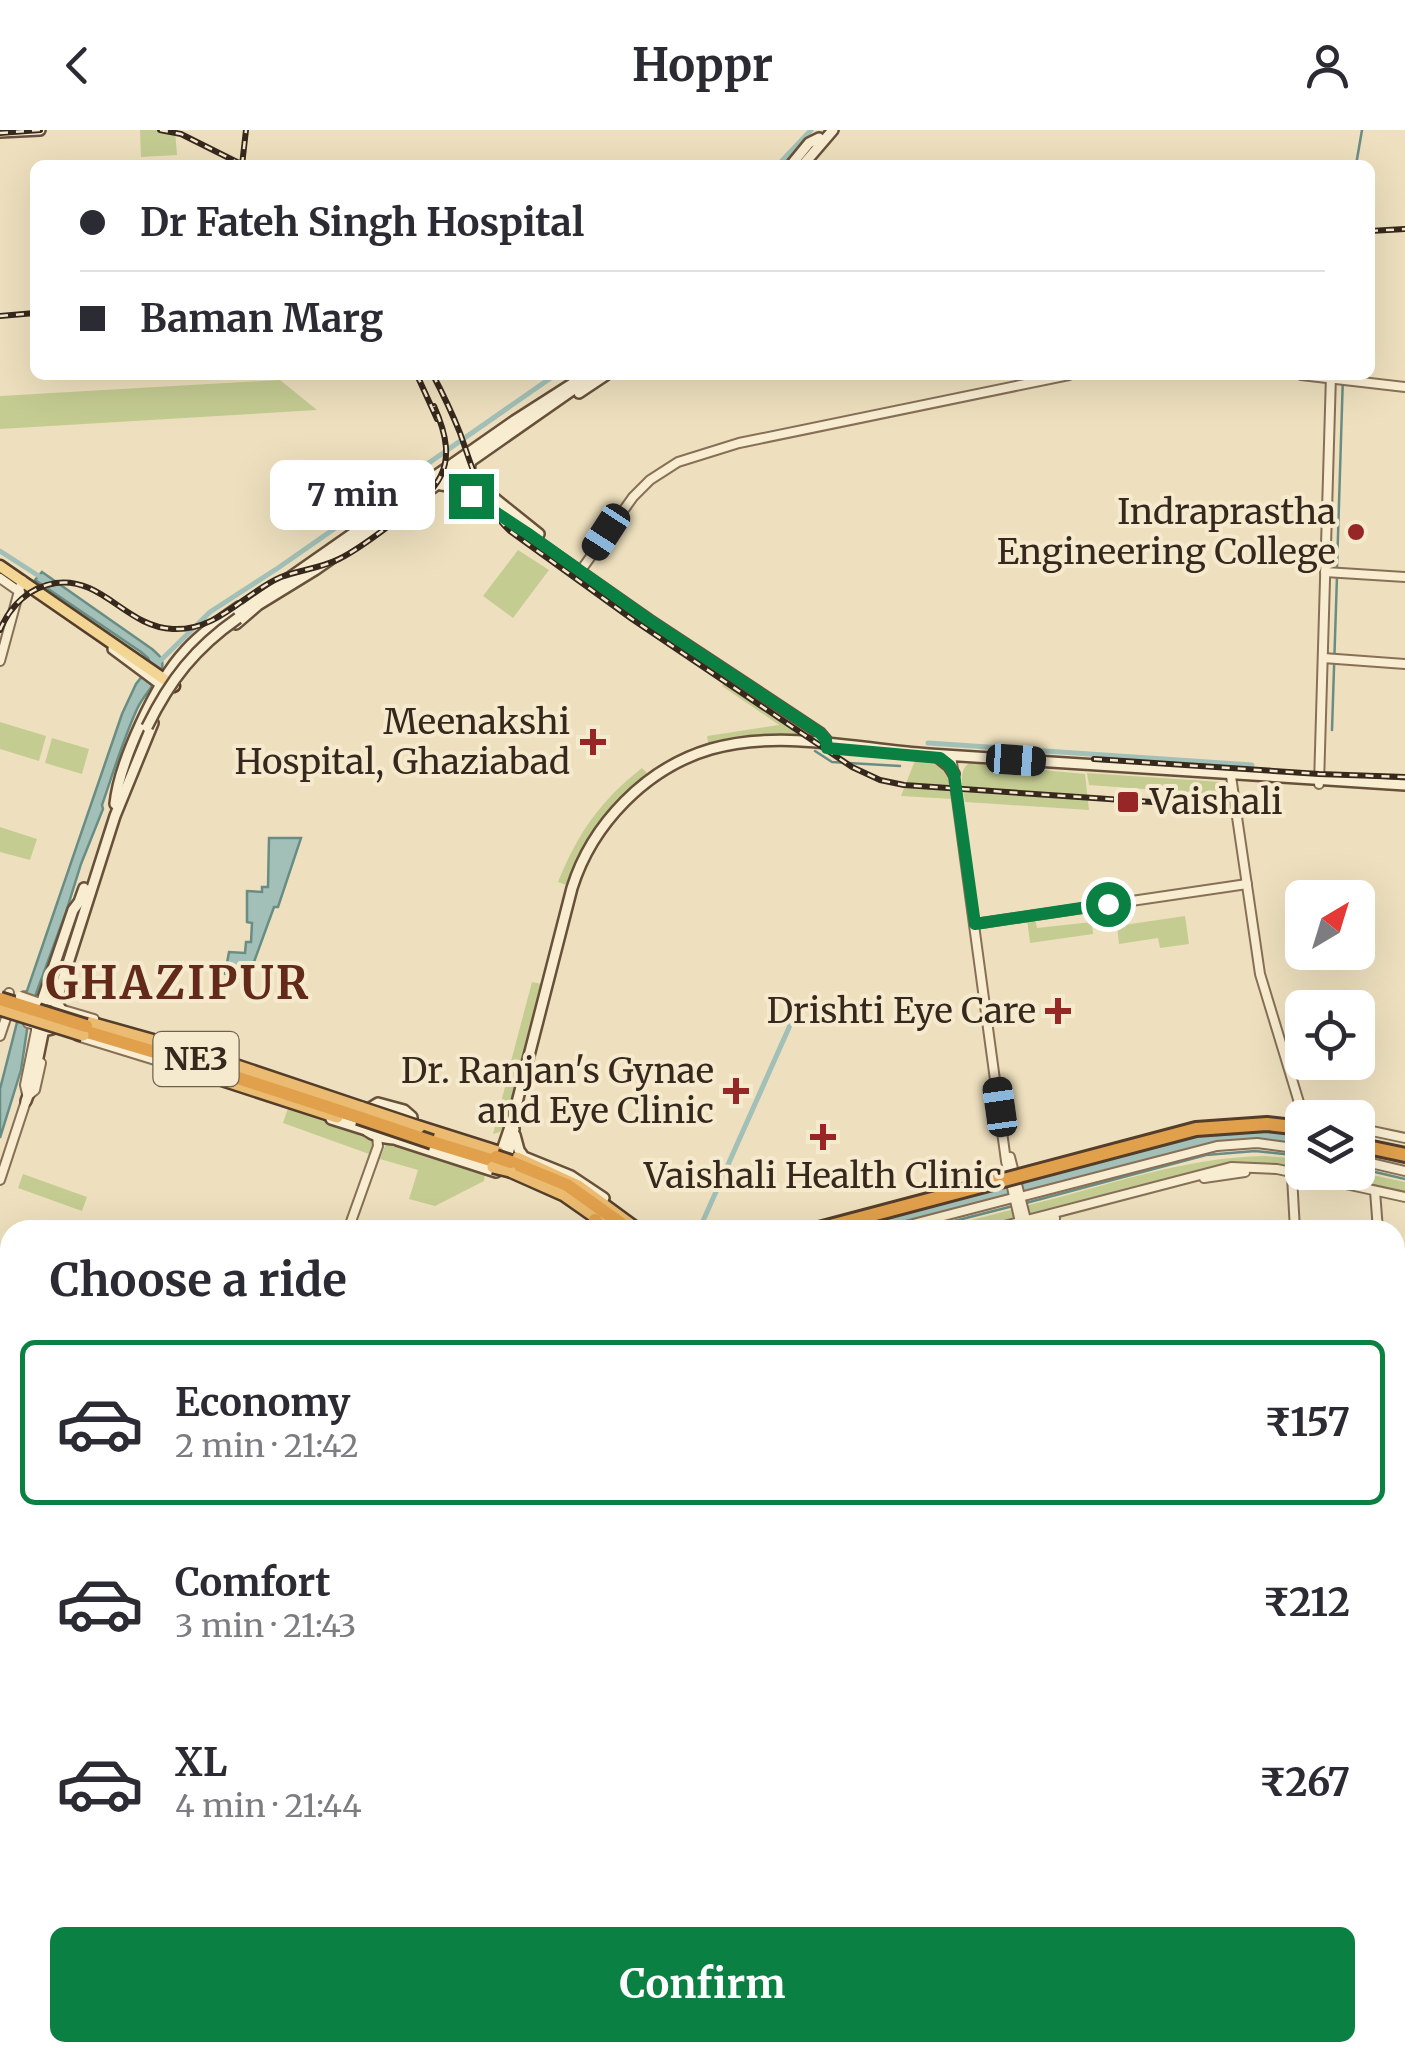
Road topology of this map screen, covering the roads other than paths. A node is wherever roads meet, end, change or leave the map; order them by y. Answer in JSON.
{"nodes":[{"id":1,"x":40,"y":130,"type":"edge"},
{"id":2,"x":0,"y":132,"type":"edge"},
{"id":3,"x":825,"y":135,"type":"edge"},
{"id":4,"x":802,"y":160,"type":"edge"},
{"id":5,"x":807,"y":160,"type":"edge"},
{"id":6,"x":579,"y":380,"type":"edge"},
{"id":7,"x":1031,"y":380,"type":"edge"},
{"id":8,"x":1042,"y":380,"type":"edge"},
{"id":9,"x":1338,"y":380,"type":"edge"},
{"id":10,"x":1363,"y":380,"type":"edge"},
{"id":11,"x":1405,"y":385,"type":"edge"},
{"id":12,"x":1000,"y":388,"type":"junction"},
{"id":13,"x":529,"y":412,"type":"junction"},
{"id":14,"x":470,"y":462,"type":"junction"},
{"id":15,"x":478,"y":486,"type":"junction"},
{"id":16,"x":435,"y":487,"type":"junction"},
{"id":17,"x":471,"y":496,"type":"junction"},
{"id":18,"x":500,"y":515,"type":"junction"},
{"id":19,"x":532,"y":529,"type":"junction"},
{"id":20,"x":583,"y":565,"type":"junction"},
{"id":21,"x":0,"y":572,"type":"edge"},
{"id":22,"x":1334,"y":573,"type":"junction"},
{"id":23,"x":293,"y":575,"type":"junction"},
{"id":24,"x":1405,"y":577,"type":"edge"},
{"id":25,"x":19,"y":587,"type":"junction"},
{"id":26,"x":617,"y":593,"type":"junction"},
{"id":27,"x":254,"y":608,"type":"junction"},
{"id":28,"x":0,"y":644,"type":"edge"},
{"id":29,"x":179,"y":657,"type":"junction"},
{"id":30,"x":1330,"y":659,"type":"junction"},
{"id":31,"x":0,"y":661,"type":"edge"},
{"id":32,"x":1405,"y":664,"type":"edge"},
{"id":33,"x":190,"y":665,"type":"junction"},
{"id":34,"x":166,"y":682,"type":"junction"},
{"id":35,"x":807,"y":719,"type":"junction"},
{"id":36,"x":147,"y":724,"type":"junction"},
{"id":37,"x":804,"y":742,"type":"junction"},
{"id":38,"x":828,"y":744,"type":"junction"},
{"id":39,"x":940,"y":758,"type":"junction"},
{"id":40,"x":956,"y":758,"type":"junction"},
{"id":41,"x":687,"y":761,"type":"junction"},
{"id":42,"x":956,"y":773,"type":"junction"},
{"id":43,"x":1230,"y":778,"type":"junction"},
{"id":44,"x":1319,"y":782,"type":"junction"},
{"id":45,"x":1405,"y":787,"type":"edge"},
{"id":46,"x":118,"y":803,"type":"junction"},
{"id":47,"x":1245,"y":883,"type":"junction"},
{"id":48,"x":82,"y":902,"type":"junction"},
{"id":49,"x":977,"y":922,"type":"junction"},
{"id":50,"x":48,"y":1003,"type":"junction"},
{"id":51,"x":3,"y":1004,"type":"edge"},
{"id":52,"x":43,"y":1029,"type":"junction"},
{"id":53,"x":85,"y":1029,"type":"junction"},
{"id":54,"x":0,"y":1036,"type":"edge"},
{"id":55,"x":183,"y":1048,"type":"junction"},
{"id":56,"x":155,"y":1050,"type":"junction"},
{"id":57,"x":231,"y":1064,"type":"junction"},
{"id":58,"x":188,"y":1069,"type":"junction"},
{"id":59,"x":262,"y":1075,"type":"junction"},
{"id":60,"x":225,"y":1080,"type":"junction"},
{"id":61,"x":27,"y":1097,"type":"joint"},
{"id":62,"x":1295,"y":1100,"type":"edge"},
{"id":63,"x":378,"y":1103,"type":"junction"},
{"id":64,"x":412,"y":1117,"type":"junction"},
{"id":65,"x":512,"y":1126,"type":"junction"},
{"id":66,"x":372,"y":1132,"type":"junction"},
{"id":67,"x":1375,"y":1132,"type":"edge"},
{"id":68,"x":1285,"y":1134,"type":"edge"},
{"id":69,"x":1285,"y":1137,"type":"edge"},
{"id":70,"x":1405,"y":1138,"type":"edge"},
{"id":71,"x":393,"y":1139,"type":"junction"},
{"id":72,"x":1285,"y":1142,"type":"edge"},
{"id":73,"x":1375,"y":1147,"type":"edge"},
{"id":74,"x":1405,"y":1153,"type":"edge"},
{"id":75,"x":1375,"y":1164,"type":"edge"},
{"id":76,"x":502,"y":1165,"type":"junction"},
{"id":77,"x":1405,"y":1171,"type":"edge"},
{"id":78,"x":1285,"y":1174,"type":"edge"},
{"id":79,"x":0,"y":1180,"type":"edge"},
{"id":80,"x":1295,"y":1190,"type":"edge"},
{"id":81,"x":1365,"y":1190,"type":"edge"},
{"id":82,"x":1139,"y":1192,"type":"junction"},
{"id":83,"x":1378,"y":1193,"type":"junction"},
{"id":84,"x":1405,"y":1199,"type":"edge"},
{"id":85,"x":581,"y":1205,"type":"junction"},
{"id":86,"x":1019,"y":1207,"type":"junction"},
{"id":87,"x":353,"y":1220,"type":"edge"},
{"id":88,"x":354,"y":1220,"type":"edge"},
{"id":89,"x":594,"y":1220,"type":"edge"},
{"id":90,"x":597,"y":1220,"type":"edge"},
{"id":91,"x":597,"y":1220,"type":"edge"},
{"id":92,"x":618,"y":1220,"type":"edge"},
{"id":93,"x":623,"y":1220,"type":"edge"},
{"id":94,"x":627,"y":1220,"type":"edge"},
{"id":95,"x":853,"y":1220,"type":"edge"},
{"id":96,"x":871,"y":1220,"type":"edge"},
{"id":97,"x":946,"y":1220,"type":"edge"},
{"id":98,"x":1002,"y":1220,"type":"edge"},
{"id":99,"x":1045,"y":1220,"type":"edge"},
{"id":100,"x":1296,"y":1220,"type":"edge"},
{"id":101,"x":1379,"y":1220,"type":"edge"}],
"edges":[{"from":1,"to":2,"type":"main road"},
{"from":3,"to":4,"type":"main road"},
{"from":3,"to":5,"type":"main road"},
{"from":6,"to":13,"type":"main road"},
{"from":6,"to":13,"type":"main road"},
{"from":6,"to":14,"type":"main road"},
{"from":7,"to":12,"type":"street"},
{"from":8,"to":12,"type":"street"},
{"from":9,"to":22,"type":"street"},
{"from":10,"to":11,"type":"street"},
{"from":12,"to":20,"type":"street"},
{"from":13,"to":23,"type":"main road"},
{"from":14,"to":15,"type":"main road"},
{"from":14,"to":16,"type":"main road"},
{"from":15,"to":17,"type":"main road"},
{"from":15,"to":19,"type":"main road"},
{"from":16,"to":17,"type":"main road"},
{"from":16,"to":27,"type":"main road"},
{"from":17,"to":18,"type":"main road"},
{"from":18,"to":19,"type":"main road"},
{"from":18,"to":26,"type":"main road"},
{"from":19,"to":20,"type":"main road"},
{"from":20,"to":26,"type":"main road"},
{"from":21,"to":25,"type":"main road"},
{"from":22,"to":24,"type":"street"},
{"from":22,"to":30,"type":"street"},
{"from":23,"to":29,"type":"main road"},
{"from":23,"to":36,"type":"main road","bridge":true},
{"from":25,"to":28,"type":"street"},
{"from":25,"to":31,"type":"street"},
{"from":25,"to":34,"type":"main road"},
{"from":26,"to":35,"type":"main road"},
{"from":27,"to":33,"type":"main road"},
{"from":27,"to":36,"type":"main road","bridge":true},
{"from":29,"to":33,"type":"main road"},
{"from":29,"to":34,"type":"main road"},
{"from":30,"to":32,"type":"street"},
{"from":30,"to":44,"type":"street"},
{"from":33,"to":34,"type":"main road"},
{"from":34,"to":46,"type":"main road"},
{"from":35,"to":37,"type":"main road"},
{"from":35,"to":38,"type":"main road"},
{"from":36,"to":46,"type":"main road"},
{"from":37,"to":38,"type":"main road"},
{"from":37,"to":41,"type":"main road"},
{"from":38,"to":39,"type":"main road"},
{"from":38,"to":40,"type":"main road"},
{"from":38,"to":41,"type":"main road"},
{"from":39,"to":40,"type":"main road"},
{"from":39,"to":42,"type":"main road"},
{"from":40,"to":42,"type":"main road"},
{"from":40,"to":43,"type":"main road"},
{"from":41,"to":65,"type":"main road"},
{"from":42,"to":49,"type":"street"},
{"from":43,"to":44,"type":"main road"},
{"from":43,"to":47,"type":"street"},
{"from":44,"to":45,"type":"main road"},
{"from":46,"to":48,"type":"main road"},
{"from":47,"to":49,"type":"street"},
{"from":47,"to":62,"type":"street"},
{"from":48,"to":50,"type":"main road"},
{"from":48,"to":50,"type":"main road"},
{"from":49,"to":86,"type":"street"},
{"from":50,"to":51,"type":"street","bridge":true},
{"from":50,"to":52,"type":"main road"},
{"from":50,"to":52,"type":"main road"},
{"from":50,"to":55,"type":"street"},
{"from":51,"to":52,"type":"street","bridge":true},
{"from":51,"to":53,"type":"highway","number":"NE3","bridge":true},
{"from":51,"to":54,"type":"street"},
{"from":52,"to":58,"type":"street"},
{"from":52,"to":61,"type":"main road"},
{"from":53,"to":55,"type":"highway"},
{"from":53,"to":56,"type":"highway","number":"NE3"},
{"from":53,"to":58,"type":"highway"},
{"from":55,"to":57,"type":"highway"},
{"from":56,"to":57,"type":"highway"},
{"from":56,"to":60,"type":"highway"},
{"from":56,"to":76,"type":"highway","number":"NE3","bridge":true},
{"from":57,"to":59,"type":"highway"},
{"from":58,"to":60,"type":"highway"},
{"from":59,"to":63,"type":"main road"},
{"from":59,"to":93,"type":"highway","bridge":true},
{"from":60,"to":66,"type":"main road"},
{"from":60,"to":85,"type":"highway","bridge":true},
{"from":61,"to":79,"type":"street"},
{"from":63,"to":64,"type":"main road"},
{"from":63,"to":66,"type":"main road"},
{"from":64,"to":65,"type":"main road"},
{"from":64,"to":71,"type":"main road"},
{"from":65,"to":76,"type":"main road"},
{"from":65,"to":94,"type":"main road"},
{"from":66,"to":71,"type":"main road"},
{"from":66,"to":87,"type":"street"},
{"from":67,"to":70,"type":"street"},
{"from":68,"to":95,"type":"highway","bridge":true},
{"from":69,"to":96,"type":"highway","bridge":true},
{"from":71,"to":76,"type":"main road"},
{"from":71,"to":88,"type":"street"},
{"from":72,"to":86,"type":"street"},
{"from":73,"to":74,"type":"highway"},
{"from":75,"to":77,"type":"street"},
{"from":76,"to":89,"type":"main road"},
{"from":76,"to":92,"type":"highway","number":"NE3"},
{"from":78,"to":82,"type":"street"},
{"from":80,"to":100,"type":"street"},
{"from":81,"to":83,"type":"street"},
{"from":82,"to":86,"type":"street"},
{"from":82,"to":99,"type":"street"},
{"from":83,"to":84,"type":"street"},
{"from":83,"to":101,"type":"street"},
{"from":85,"to":90,"type":"highway"},
{"from":85,"to":91,"type":"highway"},
{"from":86,"to":97,"type":"street"},
{"from":86,"to":98,"type":"street"}]}
